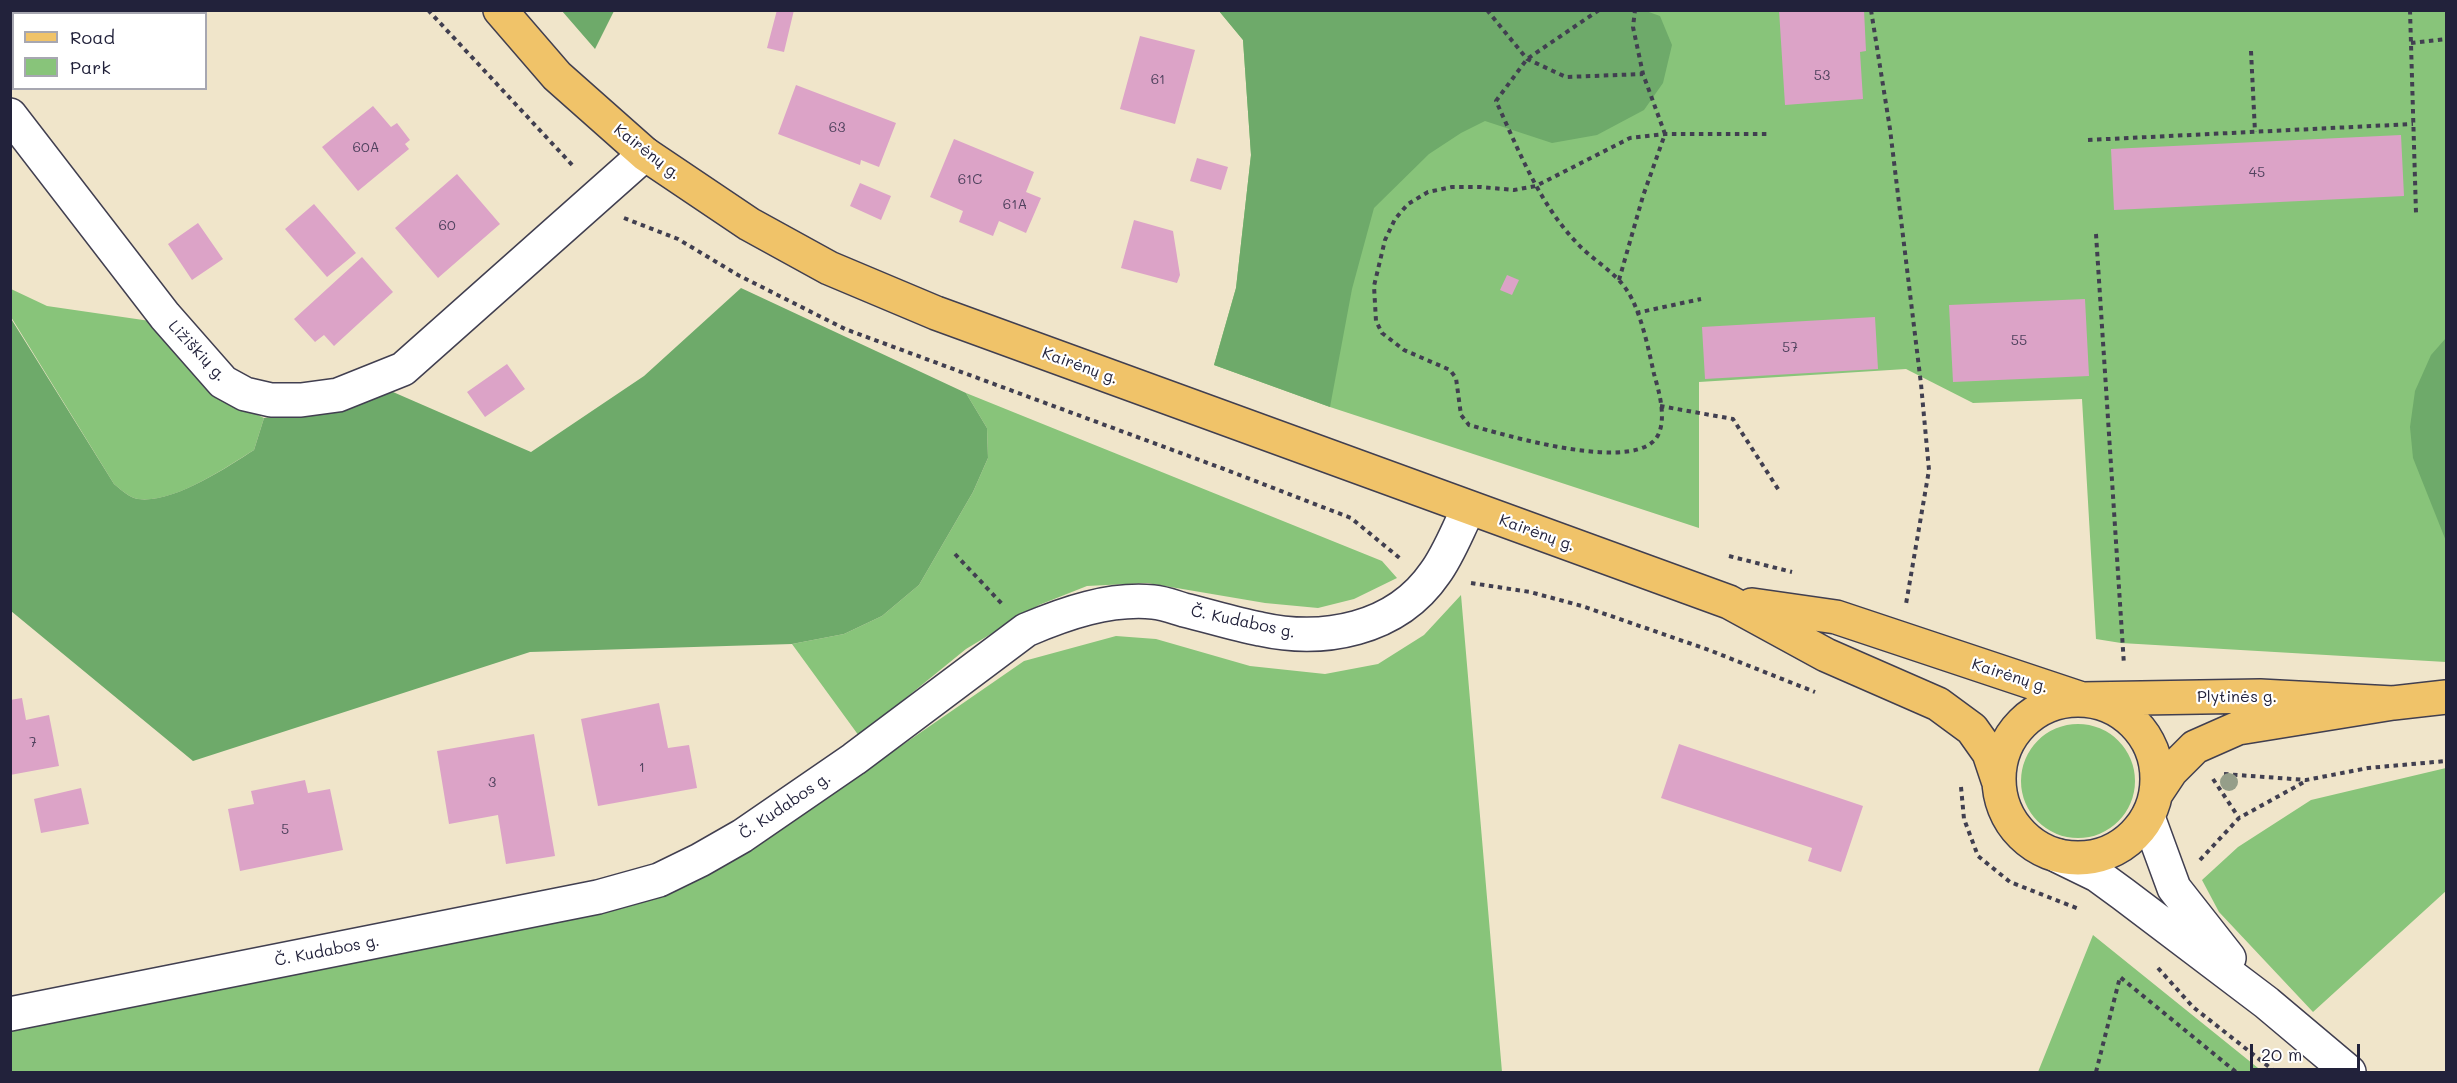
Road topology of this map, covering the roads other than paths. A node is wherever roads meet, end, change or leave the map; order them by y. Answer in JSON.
{"nodes":[{"id":1,"x":500,"y":10,"type":"edge"},
{"id":2,"x":10,"y":115,"type":"edge"},
{"id":3,"x":645,"y":154,"type":"junction"},
{"id":4,"x":1469,"y":508,"type":"junction"},
{"id":5,"x":1730,"y":602,"type":"junction"},
{"id":6,"x":2446,"y":697,"type":"edge"},
{"id":7,"x":2082,"y":699,"type":"junction"},
{"id":8,"x":2393,"y":703,"type":"junction"},
{"id":9,"x":1998,"y":780,"type":"junction"},
{"id":10,"x":2153,"y":805,"type":"junction"},
{"id":11,"x":2058,"y":856,"type":"junction"},
{"id":12,"x":2267,"y":1003,"type":"junction"},
{"id":13,"x":10,"y":1014,"type":"edge"},
{"id":14,"x":2349,"y":1072,"type":"edge"}],
"edges":[{"from":1,"to":3,"type":"main road","name":"Kairėnų g."},
{"from":2,"to":3,"type":"street","name":"Ližiškių g."},
{"from":3,"to":4,"type":"main road","name":"Kairėnų g."},
{"from":4,"to":5,"type":"main road","name":"Kairėnų g."},
{"from":4,"to":13,"type":"street","name":"Č. Kudabos g."},
{"from":5,"to":7,"type":"main road","name":"Kairėnų g."},
{"from":5,"to":9,"type":"main road","name":"Kairėnų g."},
{"from":6,"to":8,"type":"main road","name":"Plytinės g."},
{"from":7,"to":8,"type":"main road","name":"Plytinės g."},
{"from":7,"to":9,"type":"main road"},
{"from":7,"to":10,"type":"main road"},
{"from":8,"to":10,"type":"main road","name":"Plytinės g."},
{"from":9,"to":11,"type":"main road"},
{"from":10,"to":11,"type":"main road"},
{"from":10,"to":12,"type":"street"},
{"from":11,"to":12,"type":"street"},
{"from":12,"to":14,"type":"street"}]}
